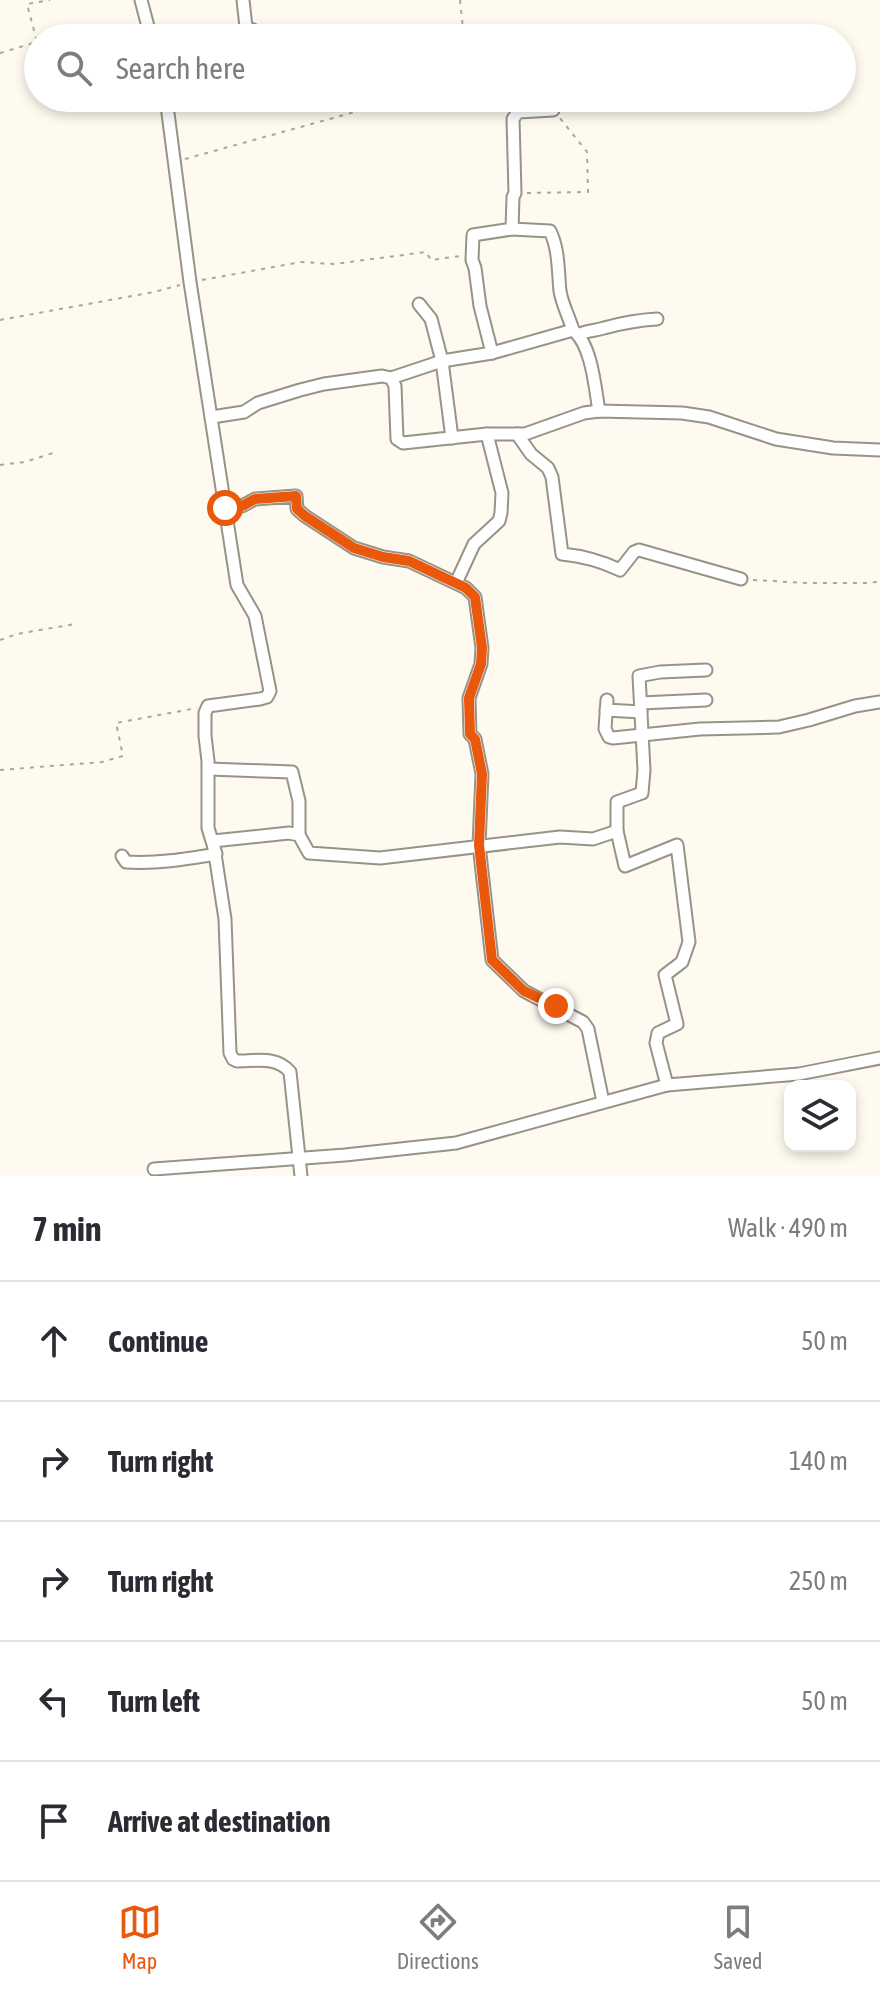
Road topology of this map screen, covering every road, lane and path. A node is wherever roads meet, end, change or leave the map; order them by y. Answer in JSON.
{"nodes":[{"id":1,"x":50,"y":0,"type":"edge"},
{"id":2,"x":142,"y":0,"type":"edge"},
{"id":3,"x":148,"y":0,"type":"edge"},
{"id":4,"x":243,"y":0,"type":"edge"},
{"id":5,"x":460,"y":0,"type":"edge"},
{"id":6,"x":32,"y":24,"type":"edge"},
{"id":7,"x":148,"y":24,"type":"edge"},
{"id":8,"x":246,"y":24,"type":"edge"},
{"id":9,"x":463,"y":24,"type":"edge"},
{"id":10,"x":24,"y":46,"type":"edge"},
{"id":11,"x":0,"y":53,"type":"edge"},
{"id":12,"x":168,"y":112,"type":"edge"},
{"id":13,"x":355,"y":112,"type":"edge"},
{"id":14,"x":518,"y":112,"type":"edge"},
{"id":15,"x":555,"y":112,"type":"edge"},
{"id":16,"x":174,"y":162,"type":"junction"},
{"id":17,"x":515,"y":193,"type":"junction"},
{"id":18,"x":512,"y":229,"type":"junction"},
{"id":19,"x":472,"y":260,"type":"junction"},
{"id":20,"x":190,"y":282,"type":"junction"},
{"id":21,"x":419,"y":304,"type":"dead end"},
{"id":22,"x":657,"y":319,"type":"dead end"},
{"id":23,"x":0,"y":320,"type":"edge"},
{"id":24,"x":576,"y":332,"type":"junction"},
{"id":25,"x":492,"y":353,"type":"junction"},
{"id":26,"x":442,"y":361,"type":"junction"},
{"id":27,"x":391,"y":378,"type":"junction"},
{"id":28,"x":599,"y":411,"type":"junction"},
{"id":29,"x":212,"y":417,"type":"junction"},
{"id":30,"x":487,"y":434,"type":"junction"},
{"id":31,"x":517,"y":434,"type":"junction"},
{"id":32,"x":452,"y":438,"type":"junction"},
{"id":33,"x":880,"y":450,"type":"edge"},
{"id":34,"x":56,"y":452,"type":"dead end"},
{"id":35,"x":0,"y":465,"type":"edge"},
{"id":36,"x":225,"y":508,"type":"junction"},
{"id":37,"x":741,"y":579,"type":"joint"},
{"id":38,"x":880,"y":581,"type":"edge"},
{"id":39,"x":456,"y":583,"type":"junction"},
{"id":40,"x":75,"y":624,"type":"dead end"},
{"id":41,"x":0,"y":640,"type":"edge"},
{"id":42,"x":706,"y":670,"type":"dead end"},
{"id":43,"x":706,"y":700,"type":"dead end"},
{"id":44,"x":880,"y":702,"type":"edge"},
{"id":45,"x":208,"y":706,"type":"junction"},
{"id":46,"x":641,"y":708,"type":"junction"},
{"id":47,"x":641,"y":735,"type":"junction"},
{"id":48,"x":209,"y":769,"type":"junction"},
{"id":49,"x":0,"y":770,"type":"edge"},
{"id":50,"x":617,"y":831,"type":"junction"},
{"id":51,"x":299,"y":835,"type":"junction"},
{"id":52,"x":479,"y":845,"type":"junction"},
{"id":53,"x":216,"y":854,"type":"junction"},
{"id":54,"x":122,"y":856,"type":"dead end"},
{"id":55,"x":880,"y":1058,"type":"edge"},
{"id":56,"x":667,"y":1085,"type":"junction"},
{"id":57,"x":603,"y":1102,"type":"junction"},
{"id":58,"x":298,"y":1158,"type":"junction"},
{"id":59,"x":154,"y":1169,"type":"dead end"},
{"id":60,"x":301,"y":1176,"type":"edge"}],
"edges":[{"from":1,"to":6,"type":"path"},
{"from":2,"to":3,"type":"street"},
{"from":2,"to":7,"type":"street"},
{"from":4,"to":8,"type":"street"},
{"from":5,"to":9,"type":"path"},
{"from":10,"to":11,"type":"path"},
{"from":12,"to":16,"type":"street"},
{"from":13,"to":16,"type":"path"},
{"from":14,"to":17,"type":"street"},
{"from":15,"to":17,"type":"path"},
{"from":16,"to":20,"type":"street"},
{"from":17,"to":18,"type":"street"},
{"from":18,"to":19,"type":"street"},
{"from":18,"to":24,"type":"street"},
{"from":19,"to":20,"type":"path"},
{"from":19,"to":25,"type":"street"},
{"from":20,"to":23,"type":"path"},
{"from":20,"to":29,"type":"street"},
{"from":21,"to":26,"type":"street"},
{"from":22,"to":24,"type":"street"},
{"from":24,"to":25,"type":"street"},
{"from":24,"to":28,"type":"street"},
{"from":25,"to":26,"type":"street"},
{"from":26,"to":27,"type":"street"},
{"from":26,"to":32,"type":"street"},
{"from":27,"to":29,"type":"street"},
{"from":27,"to":32,"type":"street"},
{"from":28,"to":31,"type":"street"},
{"from":28,"to":33,"type":"street"},
{"from":29,"to":36,"type":"street"},
{"from":30,"to":31,"type":"street"},
{"from":30,"to":32,"type":"street"},
{"from":30,"to":39,"type":"street"},
{"from":31,"to":37,"type":"street"},
{"from":34,"to":35,"type":"path"},
{"from":36,"to":39,"type":"street"},
{"from":36,"to":45,"type":"street"},
{"from":37,"to":38,"type":"path"},
{"from":39,"to":52,"type":"street"},
{"from":40,"to":41,"type":"path"},
{"from":42,"to":46,"type":"street"},
{"from":43,"to":46,"type":"street"},
{"from":44,"to":47,"type":"street"},
{"from":45,"to":48,"type":"street"},
{"from":45,"to":49,"type":"path"},
{"from":46,"to":47,"type":"street"},
{"from":46,"to":47,"type":"street"},
{"from":47,"to":50,"type":"street"},
{"from":48,"to":51,"type":"street"},
{"from":48,"to":53,"type":"street"},
{"from":50,"to":52,"type":"street"},
{"from":50,"to":56,"type":"street"},
{"from":51,"to":52,"type":"street"},
{"from":51,"to":53,"type":"street"},
{"from":52,"to":57,"type":"street"},
{"from":53,"to":54,"type":"street"},
{"from":53,"to":58,"type":"street"},
{"from":55,"to":56,"type":"street"},
{"from":56,"to":57,"type":"street"},
{"from":57,"to":58,"type":"street"},
{"from":58,"to":59,"type":"street"},
{"from":58,"to":60,"type":"street"}]}
